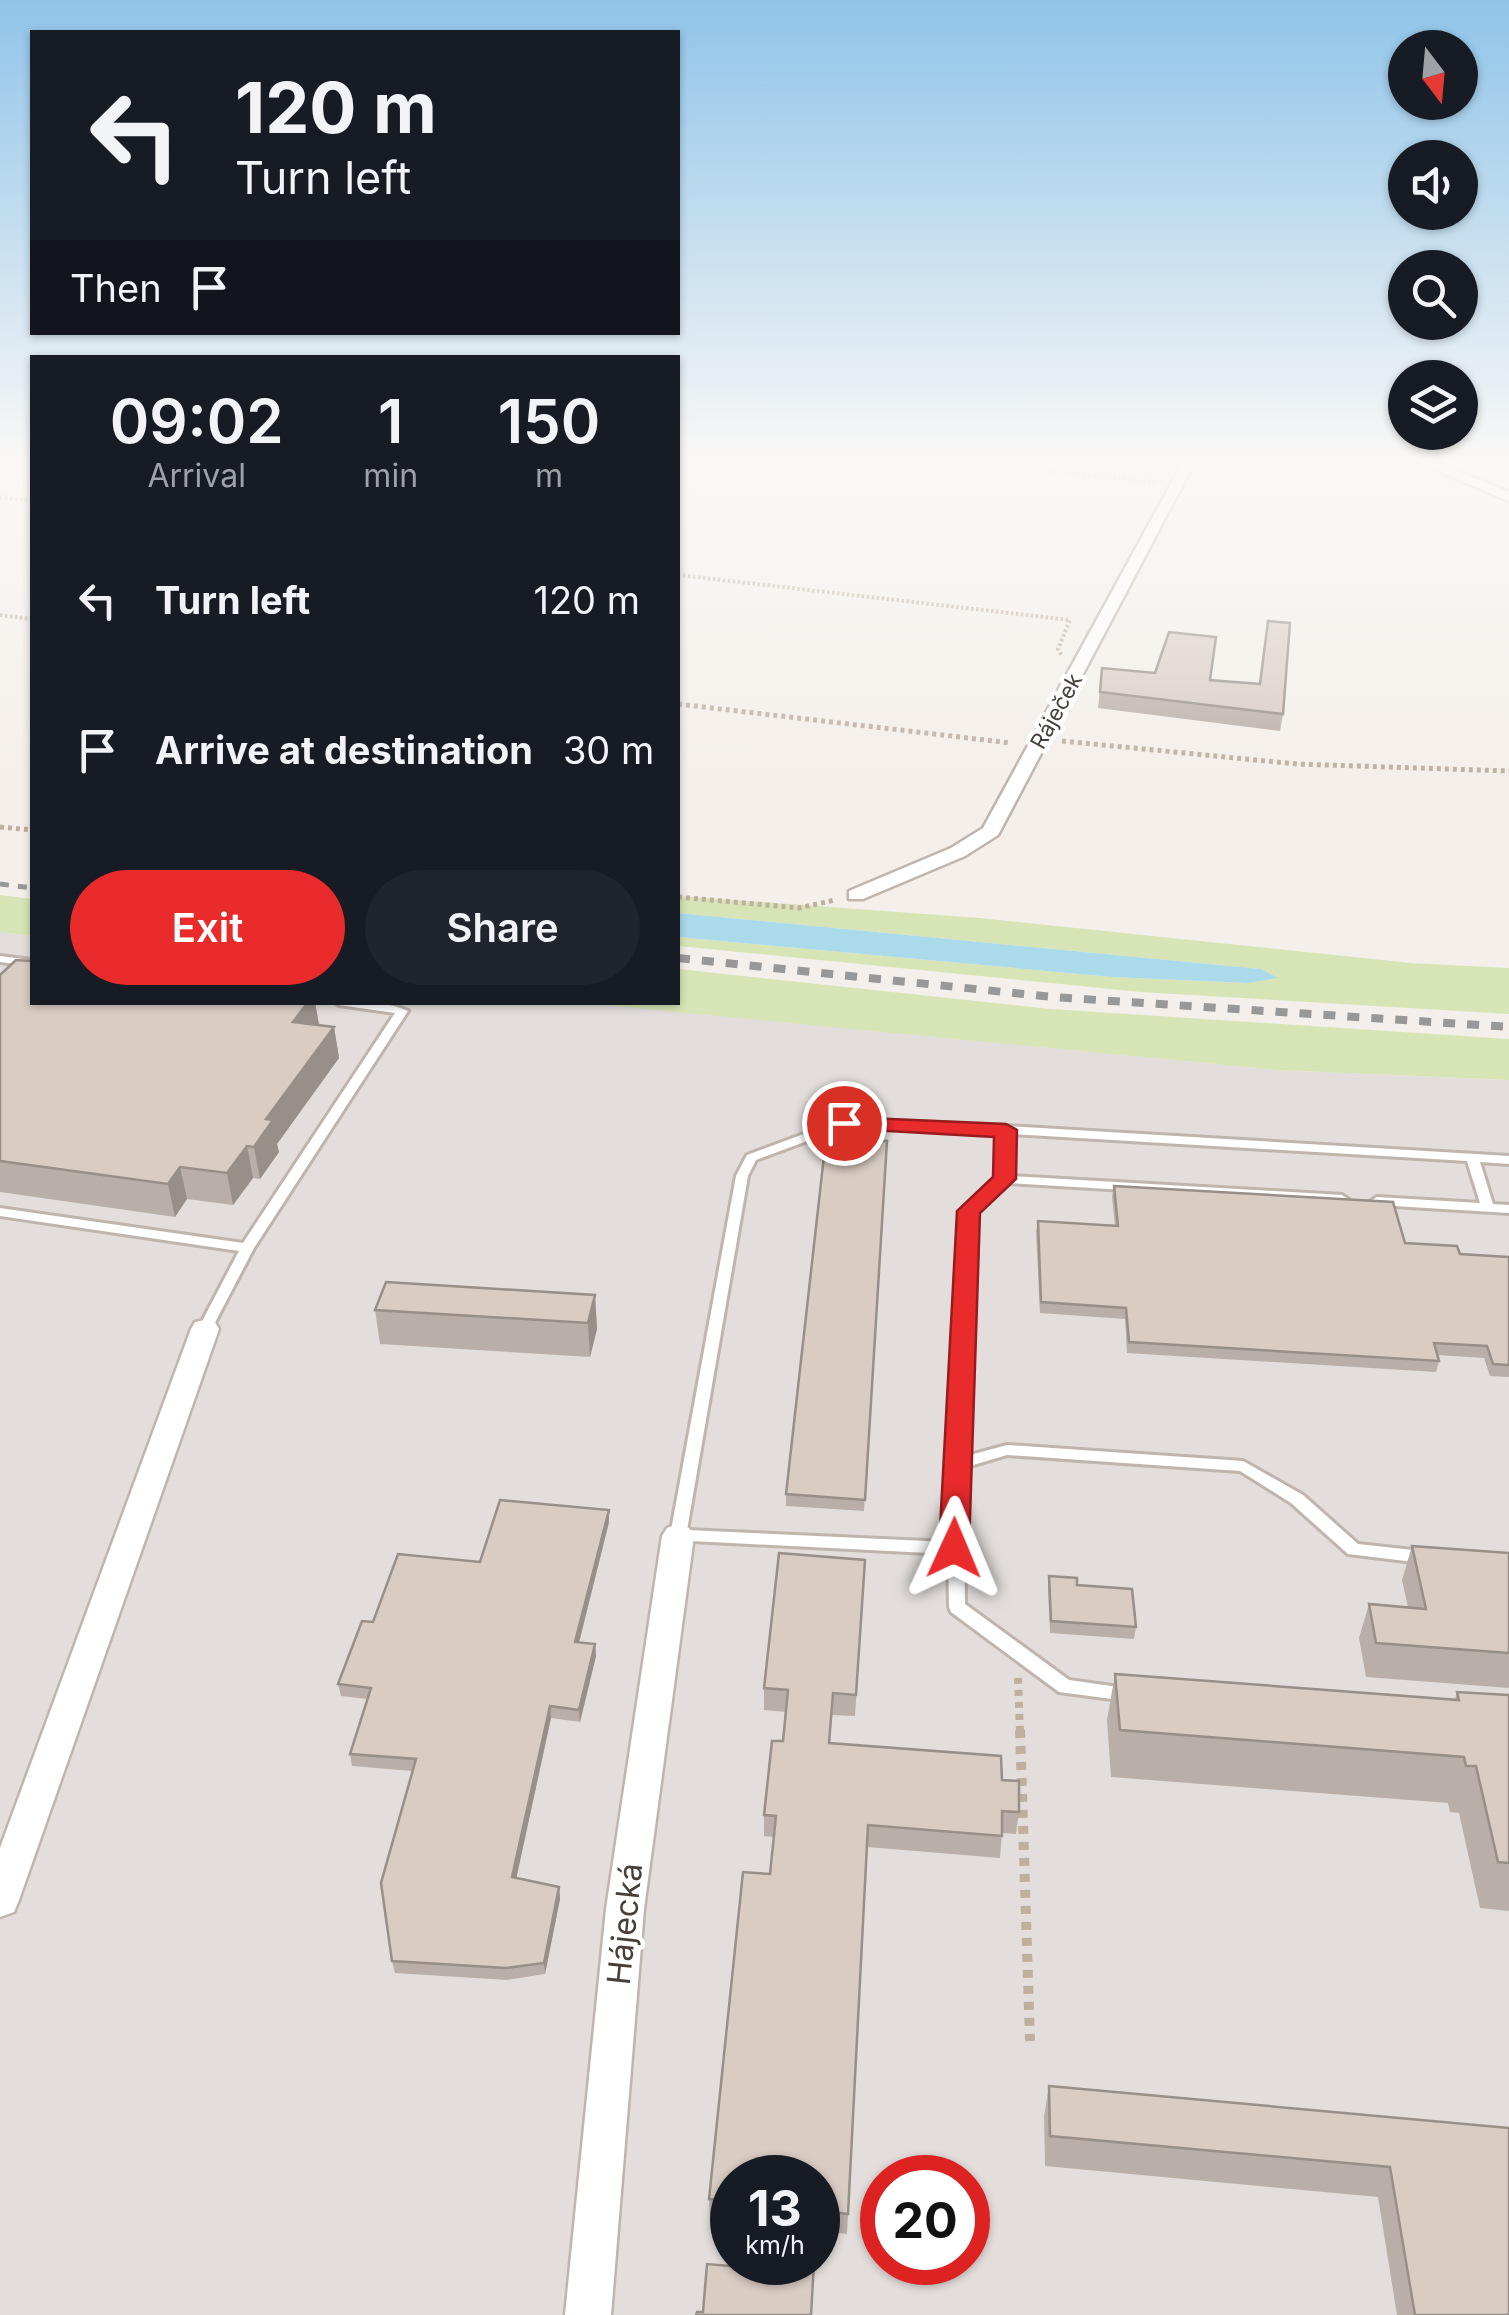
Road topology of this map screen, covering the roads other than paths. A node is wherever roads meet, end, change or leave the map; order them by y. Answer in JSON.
{"nodes":[{"id":1,"x":1134,"y":566,"type":"edge"},
{"id":2,"x":856,"y":896,"type":"road end"},
{"id":3,"x":0,"y":959,"type":"edge"},
{"id":4,"x":30,"y":963,"type":"edge"},
{"id":5,"x":363,"y":1005,"type":"edge"},
{"id":6,"x":1006,"y":1130,"type":"junction"},
{"id":7,"x":1472,"y":1158,"type":"junction"},
{"id":8,"x":1509,"y":1160,"type":"edge"},
{"id":9,"x":1005,"y":1179,"type":"junction"},
{"id":10,"x":1488,"y":1208,"type":"junction"},
{"id":11,"x":1509,"y":1209,"type":"edge"},
{"id":12,"x":0,"y":1212,"type":"edge"},
{"id":13,"x":248,"y":1248,"type":"junction"},
{"id":14,"x":205,"y":1330,"type":"joint"},
{"id":15,"x":956,"y":1465,"type":"junction"},
{"id":16,"x":678,"y":1536,"type":"junction"},
{"id":17,"x":954,"y":1548,"type":"junction"},
{"id":18,"x":1431,"y":1558,"type":"edge"},
{"id":19,"x":1140,"y":1696,"type":"edge"},
{"id":20,"x":0,"y":1900,"type":"edge"},
{"id":21,"x":588,"y":2315,"type":"edge"}],
"edges":[{"from":1,"to":2,"type":"street","name":"Ráječek"},
{"from":3,"to":4,"type":"lane"},
{"from":5,"to":13,"type":"lane"},
{"from":6,"to":7,"type":"lane"},
{"from":6,"to":9,"type":"lane"},
{"from":6,"to":16,"type":"lane"},
{"from":7,"to":8,"type":"lane"},
{"from":7,"to":10,"type":"lane"},
{"from":9,"to":10,"type":"lane"},
{"from":9,"to":15,"type":"lane"},
{"from":10,"to":11,"type":"lane"},
{"from":12,"to":13,"type":"lane"},
{"from":13,"to":14,"type":"lane"},
{"from":14,"to":20,"type":"street"},
{"from":15,"to":17,"type":"lane"},
{"from":15,"to":18,"type":"lane"},
{"from":16,"to":17,"type":"lane"},
{"from":16,"to":21,"type":"street","name":"Hájecká"},
{"from":17,"to":19,"type":"lane"}]}
